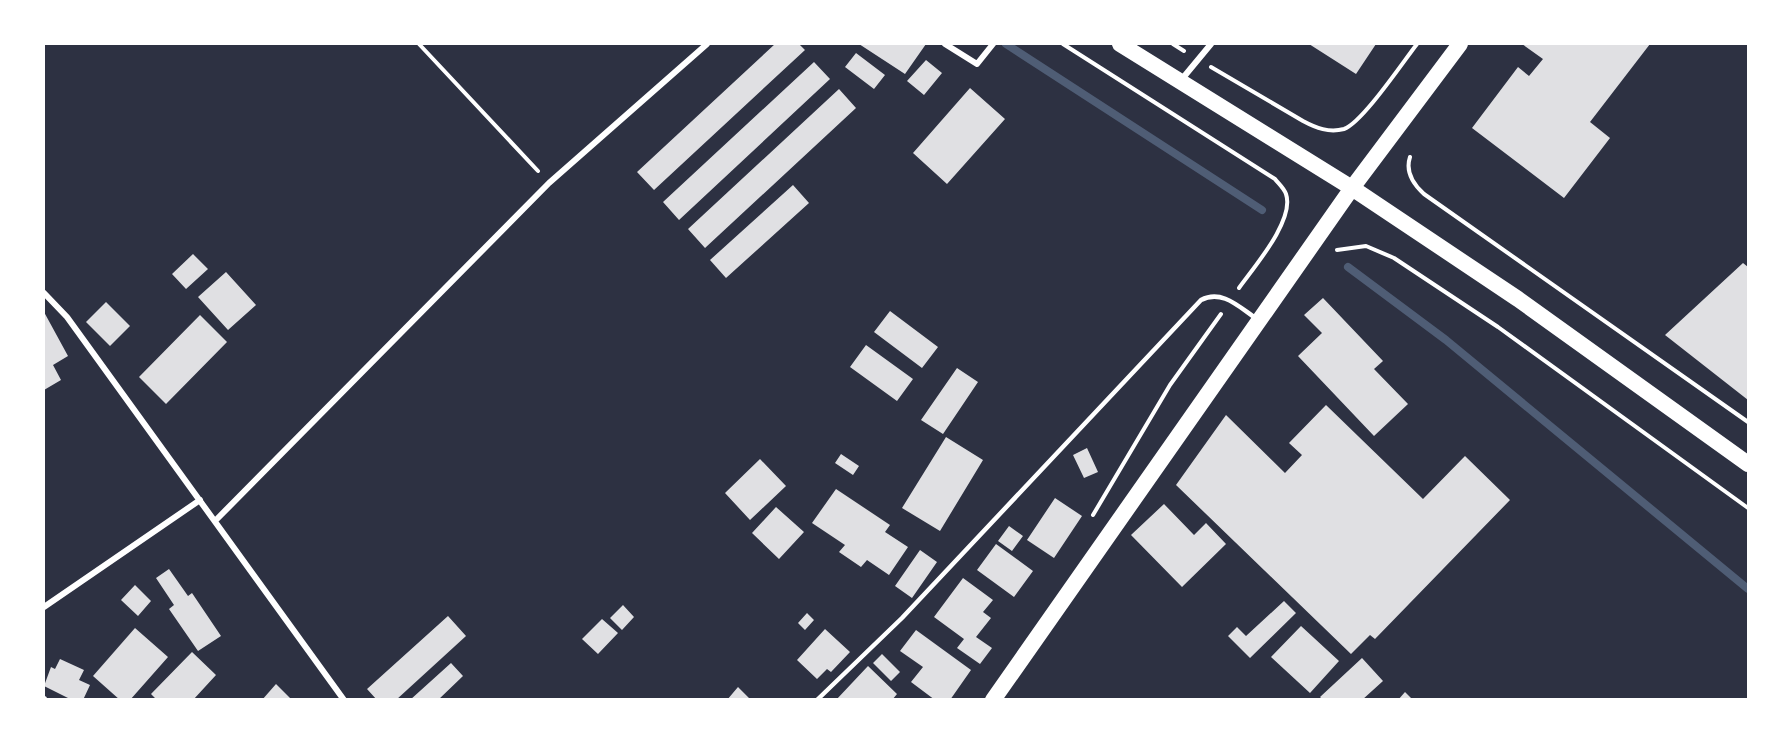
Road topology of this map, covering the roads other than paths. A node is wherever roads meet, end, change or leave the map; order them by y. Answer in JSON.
{"nodes":[{"id":1,"x":707,"y":44,"type":"edge"},
{"id":2,"x":945,"y":44,"type":"edge"},
{"id":3,"x":993,"y":44,"type":"edge"},
{"id":4,"x":1120,"y":44,"type":"edge"},
{"id":5,"x":1212,"y":44,"type":"edge"},
{"id":6,"x":1460,"y":44,"type":"edge"},
{"id":7,"x":1180,"y":82,"type":"junction"},
{"id":8,"x":1352,"y":188,"type":"junction"},
{"id":9,"x":44,"y":293,"type":"edge"},
{"id":10,"x":1259,"y":321,"type":"junction"},
{"id":11,"x":1749,"y":464,"type":"edge"},
{"id":12,"x":200,"y":500,"type":"junction"},
{"id":13,"x":215,"y":521,"type":"junction"},
{"id":14,"x":44,"y":607,"type":"edge"},
{"id":15,"x":344,"y":699,"type":"edge"},
{"id":16,"x":817,"y":699,"type":"edge"},
{"id":17,"x":993,"y":699,"type":"edge"}],
"edges":[{"from":1,"to":13,"type":"street"},
{"from":2,"to":3,"type":"street"},
{"from":4,"to":7,"type":"highway"},
{"from":5,"to":7,"type":"street"},
{"from":6,"to":8,"type":"highway"},
{"from":7,"to":8,"type":"highway"},
{"from":8,"to":10,"type":"highway"},
{"from":8,"to":11,"type":"highway"},
{"from":9,"to":12,"type":"street"},
{"from":10,"to":16,"type":"lane"},
{"from":10,"to":17,"type":"highway"},
{"from":12,"to":13,"type":"street"},
{"from":12,"to":14,"type":"street"},
{"from":13,"to":15,"type":"street"}]}
